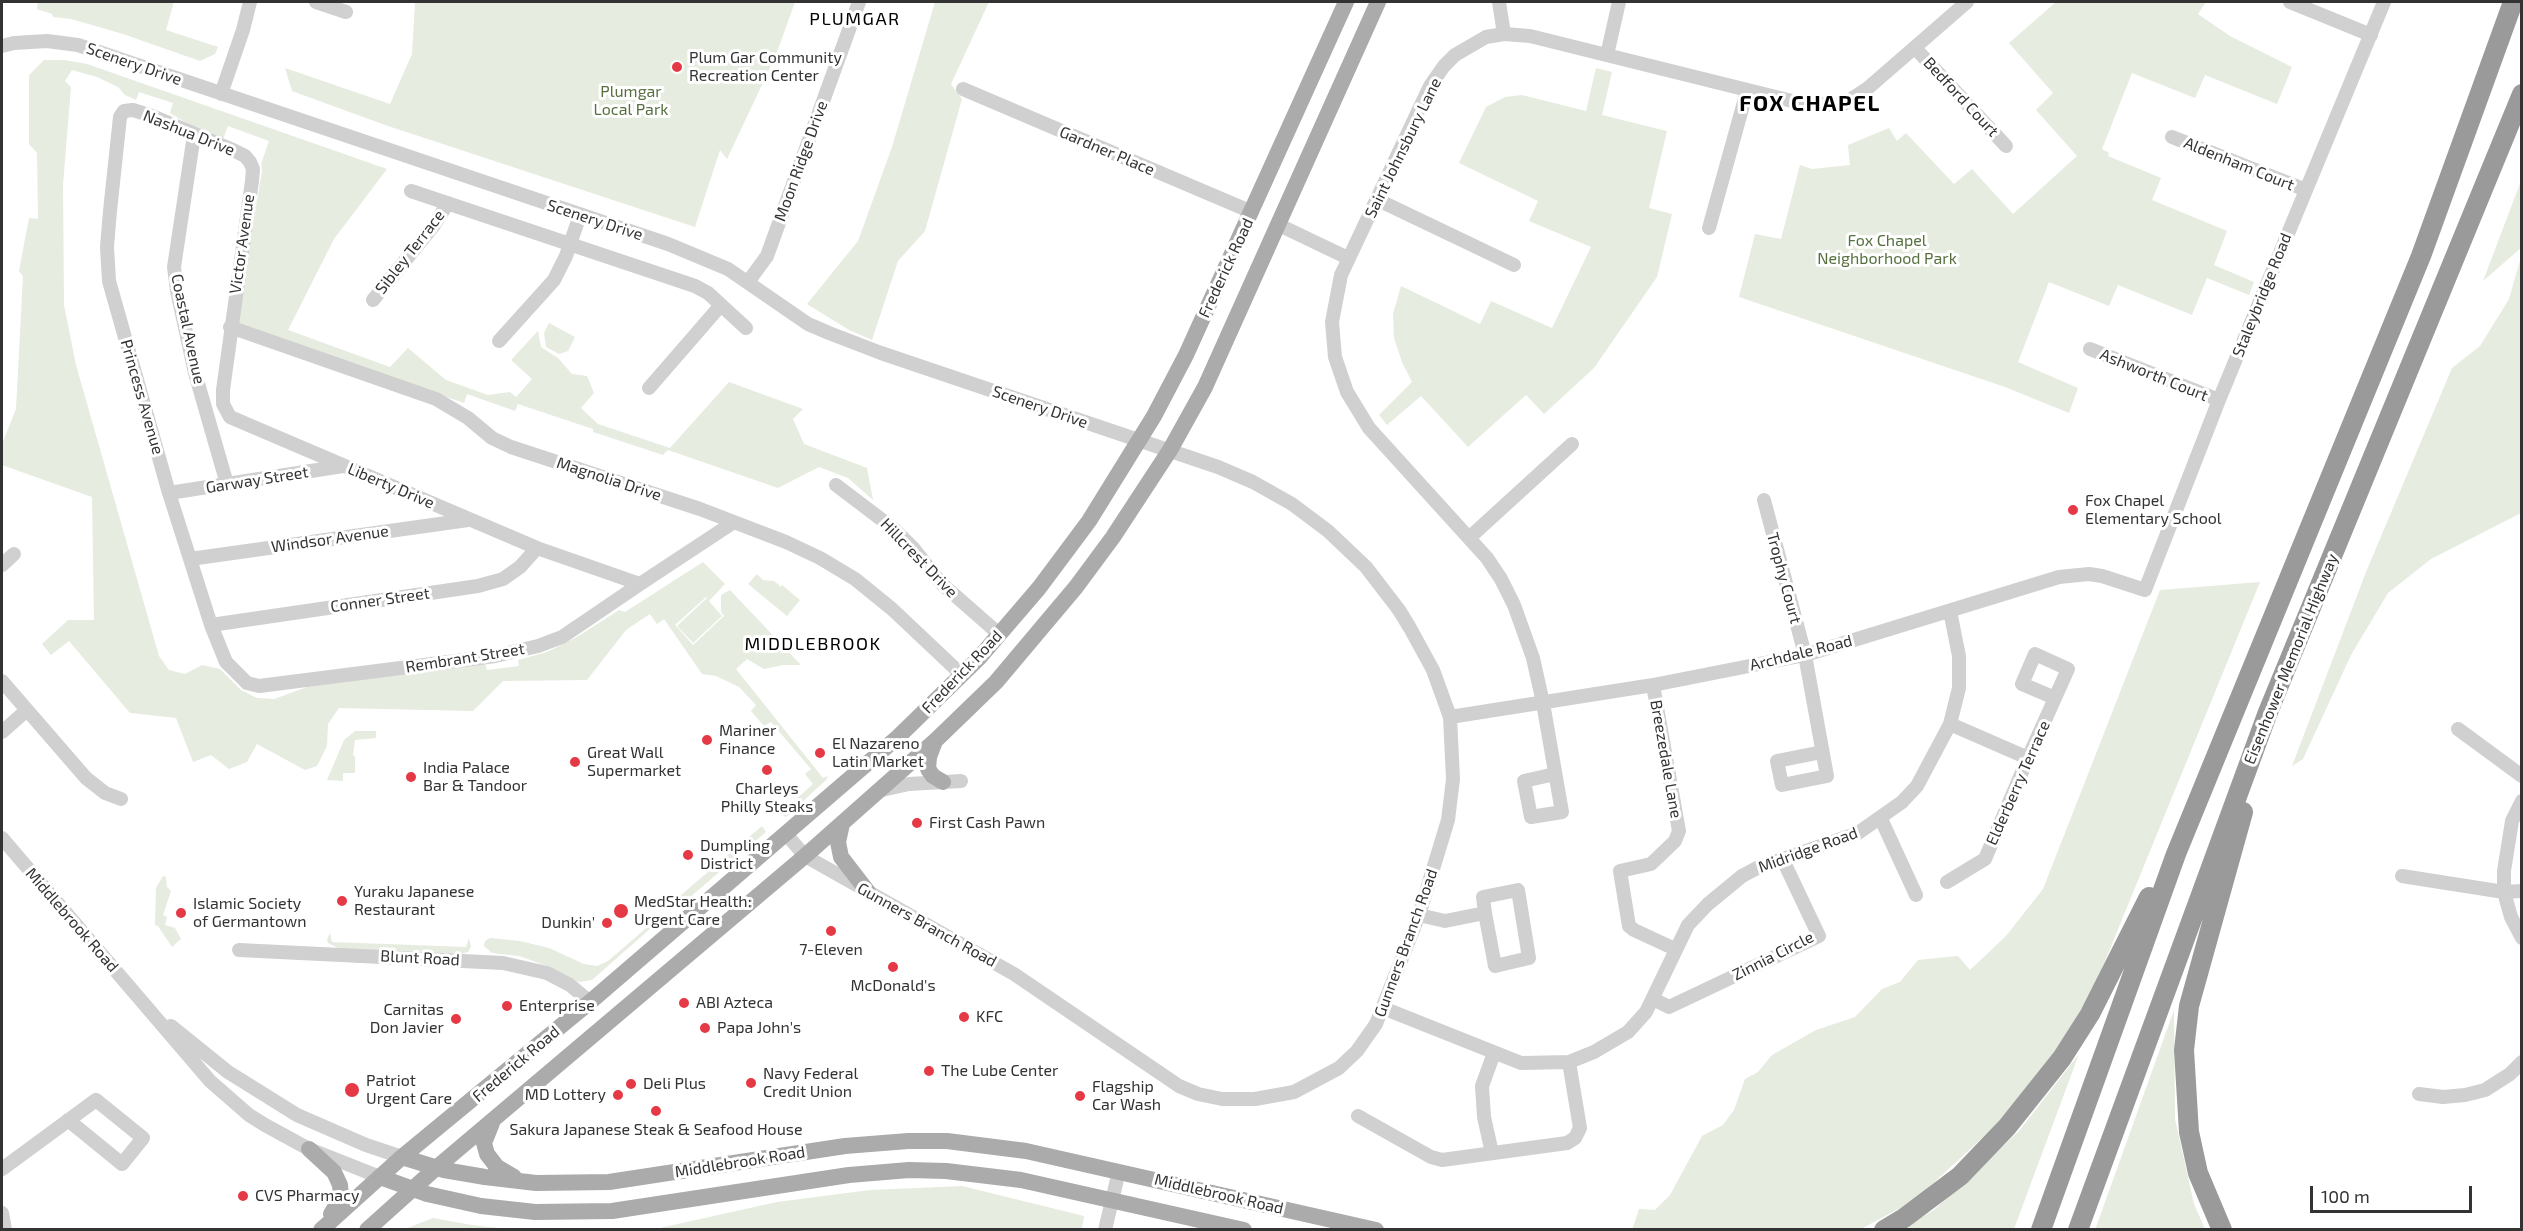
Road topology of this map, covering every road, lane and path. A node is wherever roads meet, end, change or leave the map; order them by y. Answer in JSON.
{"nodes":[{"id":1,"x":250,"y":2,"type":"edge"},
{"id":2,"x":316,"y":2,"type":"edge"},
{"id":3,"x":859,"y":2,"type":"edge"},
{"id":4,"x":1346,"y":2,"type":"edge"},
{"id":5,"x":1378,"y":2,"type":"edge"},
{"id":6,"x":1499,"y":2,"type":"edge"},
{"id":7,"x":1619,"y":2,"type":"edge"},
{"id":8,"x":1967,"y":2,"type":"edge"},
{"id":9,"x":2290,"y":2,"type":"edge"},
{"id":10,"x":2384,"y":2,"type":"edge"},
{"id":11,"x":2513,"y":2,"type":"edge"},
{"id":12,"x":346,"y":12,"type":"dead end"},
{"id":13,"x":1504,"y":34,"type":"junction"},
{"id":14,"x":2371,"y":35,"type":"junction"},
{"id":15,"x":2,"y":46,"type":"edge"},
{"id":16,"x":1916,"y":48,"type":"junction"},
{"id":17,"x":1607,"y":55,"type":"junction"},
{"id":18,"x":963,"y":89,"type":"dead end"},
{"id":19,"x":1747,"y":91,"type":"junction"},
{"id":20,"x":221,"y":94,"type":"junction"},
{"id":21,"x":2522,"y":94,"type":"edge"},
{"id":22,"x":124,"y":111,"type":"joint"},
{"id":23,"x":194,"y":135,"type":"junction"},
{"id":24,"x":2172,"y":137,"type":"dead end"},
{"id":25,"x":2007,"y":146,"type":"dead end"},
{"id":26,"x":250,"y":162,"type":"joint"},
{"id":27,"x":2306,"y":190,"type":"junction"},
{"id":28,"x":411,"y":191,"type":"dead end"},
{"id":29,"x":1378,"y":200,"type":"junction"},
{"id":30,"x":448,"y":203,"type":"junction"},
{"id":31,"x":1252,"y":212,"type":"junction"},
{"id":32,"x":580,"y":215,"type":"junction"},
{"id":33,"x":1279,"y":225,"type":"junction"},
{"id":34,"x":1709,"y":228,"type":"dead end"},
{"id":35,"x":570,"y":245,"type":"junction"},
{"id":36,"x":1348,"y":258,"type":"junction"},
{"id":37,"x":1514,"y":265,"type":"dead end"},
{"id":38,"x":748,"y":282,"type":"junction"},
{"id":39,"x":373,"y":300,"type":"dead end"},
{"id":40,"x":721,"y":305,"type":"junction"},
{"id":41,"x":230,"y":327,"type":"junction"},
{"id":42,"x":746,"y":328,"type":"dead end"},
{"id":43,"x":499,"y":341,"type":"dead end"},
{"id":44,"x":2090,"y":349,"type":"dead end"},
{"id":45,"x":649,"y":388,"type":"dead end"},
{"id":46,"x":2219,"y":400,"type":"junction"},
{"id":47,"x":1139,"y":440,"type":"junction"},
{"id":48,"x":1572,"y":444,"type":"dead end"},
{"id":49,"x":1170,"y":450,"type":"junction"},
{"id":50,"x":346,"y":466,"type":"junction"},
{"id":51,"x":227,"y":484,"type":"junction"},
{"id":52,"x":836,"y":485,"type":"dead end"},
{"id":53,"x":169,"y":493,"type":"junction"},
{"id":54,"x":1764,"y":500,"type":"dead end"},
{"id":55,"x":470,"y":519,"type":"junction"},
{"id":56,"x":734,"y":522,"type":"junction"},
{"id":57,"x":1469,"y":538,"type":"junction"},
{"id":58,"x":537,"y":548,"type":"junction"},
{"id":59,"x":14,"y":554,"type":"dead end"},
{"id":60,"x":190,"y":559,"type":"junction"},
{"id":61,"x":2,"y":565,"type":"edge"},
{"id":62,"x":640,"y":584,"type":"junction"},
{"id":63,"x":2145,"y":590,"type":"joint"},
{"id":64,"x":1950,"y":611,"type":"junction"},
{"id":65,"x":211,"y":625,"type":"junction"},
{"id":66,"x":999,"y":634,"type":"junction"},
{"id":67,"x":2293,"y":652,"type":"junction"},
{"id":68,"x":1805,"y":655,"type":"junction"},
{"id":69,"x":236,"y":673,"type":"joint"},
{"id":70,"x":962,"y":675,"type":"junction"},
{"id":71,"x":2,"y":681,"type":"edge"},
{"id":72,"x":1653,"y":685,"type":"junction"},
{"id":73,"x":2055,"y":698,"type":"dead end"},
{"id":74,"x":1543,"y":703,"type":"junction"},
{"id":75,"x":27,"y":710,"type":"junction"},
{"id":76,"x":1450,"y":717,"type":"junction"},
{"id":77,"x":1950,"y":724,"type":"junction"},
{"id":78,"x":2458,"y":729,"type":"dead end"},
{"id":79,"x":2,"y":732,"type":"edge"},
{"id":80,"x":936,"y":740,"type":"junction"},
{"id":81,"x":1822,"y":752,"type":"dead end"},
{"id":82,"x":2028,"y":758,"type":"junction"},
{"id":83,"x":1556,"y":774,"type":"dead end"},
{"id":84,"x":2522,"y":776,"type":"edge"},
{"id":85,"x":961,"y":781,"type":"dead end"},
{"id":86,"x":944,"y":782,"type":"junction"},
{"id":87,"x":880,"y":791,"type":"junction"},
{"id":88,"x":121,"y":799,"type":"dead end"},
{"id":89,"x":2522,"y":801,"type":"edge"},
{"id":90,"x":2194,"y":809,"type":"junction"},
{"id":91,"x":1881,"y":819,"type":"junction"},
{"id":92,"x":842,"y":824,"type":"junction"},
{"id":93,"x":786,"y":834,"type":"junction"},
{"id":94,"x":2,"y":838,"type":"edge"},
{"id":95,"x":805,"y":856,"type":"junction"},
{"id":96,"x":1782,"y":858,"type":"junction"},
{"id":97,"x":2402,"y":876,"type":"dead end"},
{"id":98,"x":1947,"y":882,"type":"dead end"},
{"id":99,"x":2522,"y":891,"type":"edge"},
{"id":100,"x":868,"y":892,"type":"junction"},
{"id":101,"x":2504,"y":892,"type":"junction"},
{"id":102,"x":1916,"y":895,"type":"dead end"},
{"id":103,"x":1485,"y":913,"type":"junction"},
{"id":104,"x":1419,"y":915,"type":"junction"},
{"id":105,"x":2522,"y":938,"type":"edge"},
{"id":106,"x":1675,"y":949,"type":"junction"},
{"id":107,"x":239,"y":950,"type":"dead end"},
{"id":108,"x":1653,"y":999,"type":"junction"},
{"id":109,"x":143,"y":1001,"type":"junction"},
{"id":110,"x":590,"y":1002,"type":"junction"},
{"id":111,"x":1383,"y":1008,"type":"junction"},
{"id":112,"x":1494,"y":1053,"type":"junction"},
{"id":113,"x":1569,"y":1062,"type":"junction"},
{"id":114,"x":2522,"y":1062,"type":"edge"},
{"id":115,"x":2419,"y":1094,"type":"dead end"},
{"id":116,"x":1358,"y":1116,"type":"dead end"},
{"id":117,"x":68,"y":1120,"type":"junction"},
{"id":118,"x":493,"y":1120,"type":"junction"},
{"id":119,"x":309,"y":1149,"type":"junction"},
{"id":120,"x":1492,"y":1153,"type":"junction"},
{"id":121,"x":402,"y":1157,"type":"junction"},
{"id":122,"x":436,"y":1167,"type":"junction"},
{"id":123,"x":2,"y":1169,"type":"edge"},
{"id":124,"x":1119,"y":1171,"type":"junction"},
{"id":125,"x":380,"y":1177,"type":"junction"},
{"id":126,"x":520,"y":1181,"type":"junction"},
{"id":127,"x":411,"y":1189,"type":"junction"},
{"id":128,"x":1113,"y":1200,"type":"junction"},
{"id":129,"x":2,"y":1213,"type":"edge"},
{"id":130,"x":321,"y":1229,"type":"edge"},
{"id":131,"x":5,"y":1230,"type":"edge"},
{"id":132,"x":366,"y":1230,"type":"edge"},
{"id":133,"x":1105,"y":1230,"type":"edge"},
{"id":134,"x":1244,"y":1230,"type":"edge"},
{"id":135,"x":1376,"y":1230,"type":"edge"},
{"id":136,"x":1884,"y":1230,"type":"edge"},
{"id":137,"x":2041,"y":1230,"type":"edge"},
{"id":138,"x":2078,"y":1230,"type":"edge"},
{"id":139,"x":2222,"y":1230,"type":"edge"}],
"edges":[{"from":1,"to":20,"type":"street"},
{"from":2,"to":12,"type":"street"},
{"from":3,"to":38,"type":"street","name":"Moon Ridge Drive"},
{"from":4,"to":31,"type":"main road","name":"Frederick Road"},
{"from":5,"to":33,"type":"main road","name":"Frederick Road"},
{"from":6,"to":13,"type":"street"},
{"from":7,"to":17,"type":"street"},
{"from":8,"to":16,"type":"street","name":"Saint Johnsbury Lane"},
{"from":9,"to":14,"type":"street"},
{"from":10,"to":14,"type":"street","name":"Staleybridge Road"},
{"from":11,"to":90,"type":"highway"},
{"from":13,"to":17,"type":"street","name":"Saint Johnsbury Lane"},
{"from":13,"to":29,"type":"street","name":"Saint Johnsbury Lane"},
{"from":14,"to":27,"type":"street","name":"Staleybridge Road"},
{"from":15,"to":20,"type":"street","name":"Scenery Drive"},
{"from":16,"to":19,"type":"street","name":"Saint Johnsbury Lane"},
{"from":16,"to":25,"type":"street","name":"Bedford Court"},
{"from":17,"to":19,"type":"street","name":"Saint Johnsbury Lane"},
{"from":18,"to":31,"type":"street","name":"Gardner Place"},
{"from":19,"to":34,"type":"street"},
{"from":20,"to":32,"type":"street","name":"Scenery Drive"},
{"from":21,"to":67,"type":"highway","name":"Eisenhower Memorial Highway"},
{"from":22,"to":23,"type":"street","name":"Nashua Drive"},
{"from":22,"to":53,"type":"street","name":"Princess Avenue"},
{"from":23,"to":26,"type":"street","name":"Nashua Drive"},
{"from":23,"to":51,"type":"street","name":"Coastal Avenue"},
{"from":24,"to":27,"type":"street","name":"Aldenham Court"},
{"from":26,"to":41,"type":"street","name":"Victor Avenue"},
{"from":27,"to":46,"type":"street","name":"Staleybridge Road"},
{"from":28,"to":30,"type":"street"},
{"from":29,"to":36,"type":"street","name":"Saint Johnsbury Lane"},
{"from":29,"to":37,"type":"street"},
{"from":30,"to":35,"type":"street"},
{"from":30,"to":39,"type":"street","name":"Sibley Terrace"},
{"from":31,"to":47,"type":"main road","name":"Frederick Road"},
{"from":32,"to":35,"type":"street"},
{"from":32,"to":38,"type":"street","name":"Scenery Drive"},
{"from":33,"to":36,"type":"street"},
{"from":33,"to":49,"type":"main road","name":"Frederick Road"},
{"from":35,"to":40,"type":"street"},
{"from":35,"to":43,"type":"street"},
{"from":36,"to":57,"type":"street","name":"Saint Johnsbury Lane"},
{"from":38,"to":47,"type":"street","name":"Scenery Drive"},
{"from":40,"to":42,"type":"street"},
{"from":40,"to":45,"type":"street"},
{"from":41,"to":50,"type":"street","name":"Liberty Drive"},
{"from":41,"to":56,"type":"street","name":"Magnolia Drive"},
{"from":44,"to":46,"type":"street","name":"Ashworth Court"},
{"from":46,"to":63,"type":"street","name":"Staleybridge Road"},
{"from":47,"to":49,"type":"street","name":"Scenery Drive"},
{"from":47,"to":66,"type":"main road","name":"Frederick Road"},
{"from":48,"to":57,"type":"street"},
{"from":49,"to":76,"type":"street","name":"Gunners Branch Road"},
{"from":49,"to":80,"type":"main road","name":"Frederick Road"},
{"from":50,"to":51,"type":"street","name":"Garway Street"},
{"from":50,"to":55,"type":"street","name":"Liberty Drive"},
{"from":51,"to":53,"type":"street","name":"Garway Street"},
{"from":52,"to":66,"type":"street","name":"Hillcrest Drive"},
{"from":53,"to":60,"type":"street","name":"Princess Avenue"},
{"from":54,"to":68,"type":"street","name":"Trophy Court"},
{"from":55,"to":58,"type":"street","name":"Liberty Drive"},
{"from":55,"to":60,"type":"street","name":"Windsor Avenue"},
{"from":56,"to":62,"type":"street","name":"Rembrant Street"},
{"from":56,"to":70,"type":"street","name":"Magnolia Drive"},
{"from":57,"to":74,"type":"street","name":"Saint Johnsbury Lane"},
{"from":58,"to":62,"type":"street","name":"Liberty Drive"},
{"from":58,"to":65,"type":"street","name":"Conner Street"},
{"from":59,"to":61,"type":"street"},
{"from":60,"to":65,"type":"street","name":"Princess Avenue"},
{"from":62,"to":69,"type":"street","name":"Rembrant Street"},
{"from":63,"to":64,"type":"street","name":"Archdale Road"},
{"from":64,"to":68,"type":"street","name":"Archdale Road"},
{"from":64,"to":77,"type":"street","name":"Midridge Road"},
{"from":65,"to":69,"type":"street","name":"Princess Avenue"},
{"from":66,"to":70,"type":"main road","name":"Frederick Road"},
{"from":67,"to":138,"type":"highway","name":"Eisenhower Memorial Highway"},
{"from":67,"to":139,"type":"highway"},
{"from":68,"to":72,"type":"street","name":"Archdale Road"},
{"from":68,"to":81,"type":"street","name":"Trophy Court"},
{"from":70,"to":93,"type":"main road","name":"Frederick Road"},
{"from":71,"to":75,"type":"street"},
{"from":72,"to":74,"type":"street","name":"Archdale Road"},
{"from":72,"to":106,"type":"street","name":"Breezedale Lane"},
{"from":73,"to":82,"type":"street","name":"Elderberry Terrace"},
{"from":74,"to":76,"type":"street","name":"Archdale Road"},
{"from":74,"to":83,"type":"street","name":"Saint Johnsbury Lane"},
{"from":75,"to":79,"type":"street"},
{"from":75,"to":88,"type":"street"},
{"from":76,"to":104,"type":"street","name":"Gunners Branch Road"},
{"from":77,"to":82,"type":"street"},
{"from":77,"to":91,"type":"street","name":"Midridge Road"},
{"from":78,"to":84,"type":"street"},
{"from":80,"to":86,"type":"main road"},
{"from":80,"to":87,"type":"main road","name":"Frederick Road"},
{"from":82,"to":98,"type":"street","name":"Elderberry Terrace"},
{"from":85,"to":86,"type":"street"},
{"from":86,"to":87,"type":"street"},
{"from":87,"to":92,"type":"main road","name":"Frederick Road"},
{"from":89,"to":101,"type":"street"},
{"from":90,"to":136,"type":"highway"},
{"from":90,"to":137,"type":"highway"},
{"from":91,"to":96,"type":"street","name":"Midridge Road"},
{"from":91,"to":102,"type":"street"},
{"from":92,"to":95,"type":"main road","name":"Frederick Road"},
{"from":92,"to":100,"type":"main road"},
{"from":93,"to":95,"type":"street","name":"Gunners Branch Road"},
{"from":93,"to":110,"type":"main road","name":"Frederick Road"},
{"from":94,"to":109,"type":"street","name":"Middlebrook Road"},
{"from":95,"to":100,"type":"street","name":"Gunners Branch Road"},
{"from":95,"to":118,"type":"main road","name":"Frederick Road"},
{"from":96,"to":106,"type":"street","name":"Midridge Road"},
{"from":96,"to":108,"type":"street","name":"Zinnia Circle"},
{"from":97,"to":101,"type":"street"},
{"from":99,"to":101,"type":"street"},
{"from":100,"to":111,"type":"street","name":"Gunners Branch Road"},
{"from":101,"to":105,"type":"street"},
{"from":103,"to":103,"type":"street"},
{"from":103,"to":104,"type":"street"},
{"from":104,"to":111,"type":"street","name":"Gunners Branch Road"},
{"from":106,"to":108,"type":"street","name":"Midridge Road"},
{"from":107,"to":110,"type":"street","name":"Blunt Road"},
{"from":108,"to":113,"type":"street","name":"Midridge Road"},
{"from":109,"to":119,"type":"street","name":"Middlebrook Road"},
{"from":109,"to":121,"type":"street","name":"Middlebrook Road"},
{"from":110,"to":121,"type":"main road","name":"Frederick Road"},
{"from":111,"to":112,"type":"street","name":"Midridge Road"},
{"from":112,"to":113,"type":"street","name":"Midridge Road"},
{"from":112,"to":120,"type":"street"},
{"from":113,"to":120,"type":"street"},
{"from":114,"to":115,"type":"street"},
{"from":116,"to":120,"type":"street"},
{"from":117,"to":117,"type":"street"},
{"from":117,"to":123,"type":"street"},
{"from":118,"to":122,"type":"main road","name":"Frederick Road"},
{"from":118,"to":126,"type":"main road"},
{"from":119,"to":125,"type":"street","name":"Middlebrook Road"},
{"from":119,"to":130,"type":"main road"},
{"from":121,"to":122,"type":"main road","name":"Middlebrook Road"},
{"from":121,"to":125,"type":"main road","name":"Frederick Road"},
{"from":122,"to":126,"type":"main road","name":"Middlebrook Road"},
{"from":122,"to":127,"type":"main road","name":"Frederick Road"},
{"from":124,"to":126,"type":"main road","name":"Middlebrook Road"},
{"from":124,"to":128,"type":"street"},
{"from":124,"to":135,"type":"main road","name":"Middlebrook Road"},
{"from":125,"to":127,"type":"main road","name":"Middlebrook Road"},
{"from":125,"to":130,"type":"main road","name":"Frederick Road"},
{"from":127,"to":128,"type":"main road","name":"Middlebrook Road"},
{"from":127,"to":132,"type":"main road","name":"Frederick Road"},
{"from":128,"to":133,"type":"street"},
{"from":128,"to":134,"type":"main road","name":"Middlebrook Road"},
{"from":129,"to":131,"type":"street"}]}
